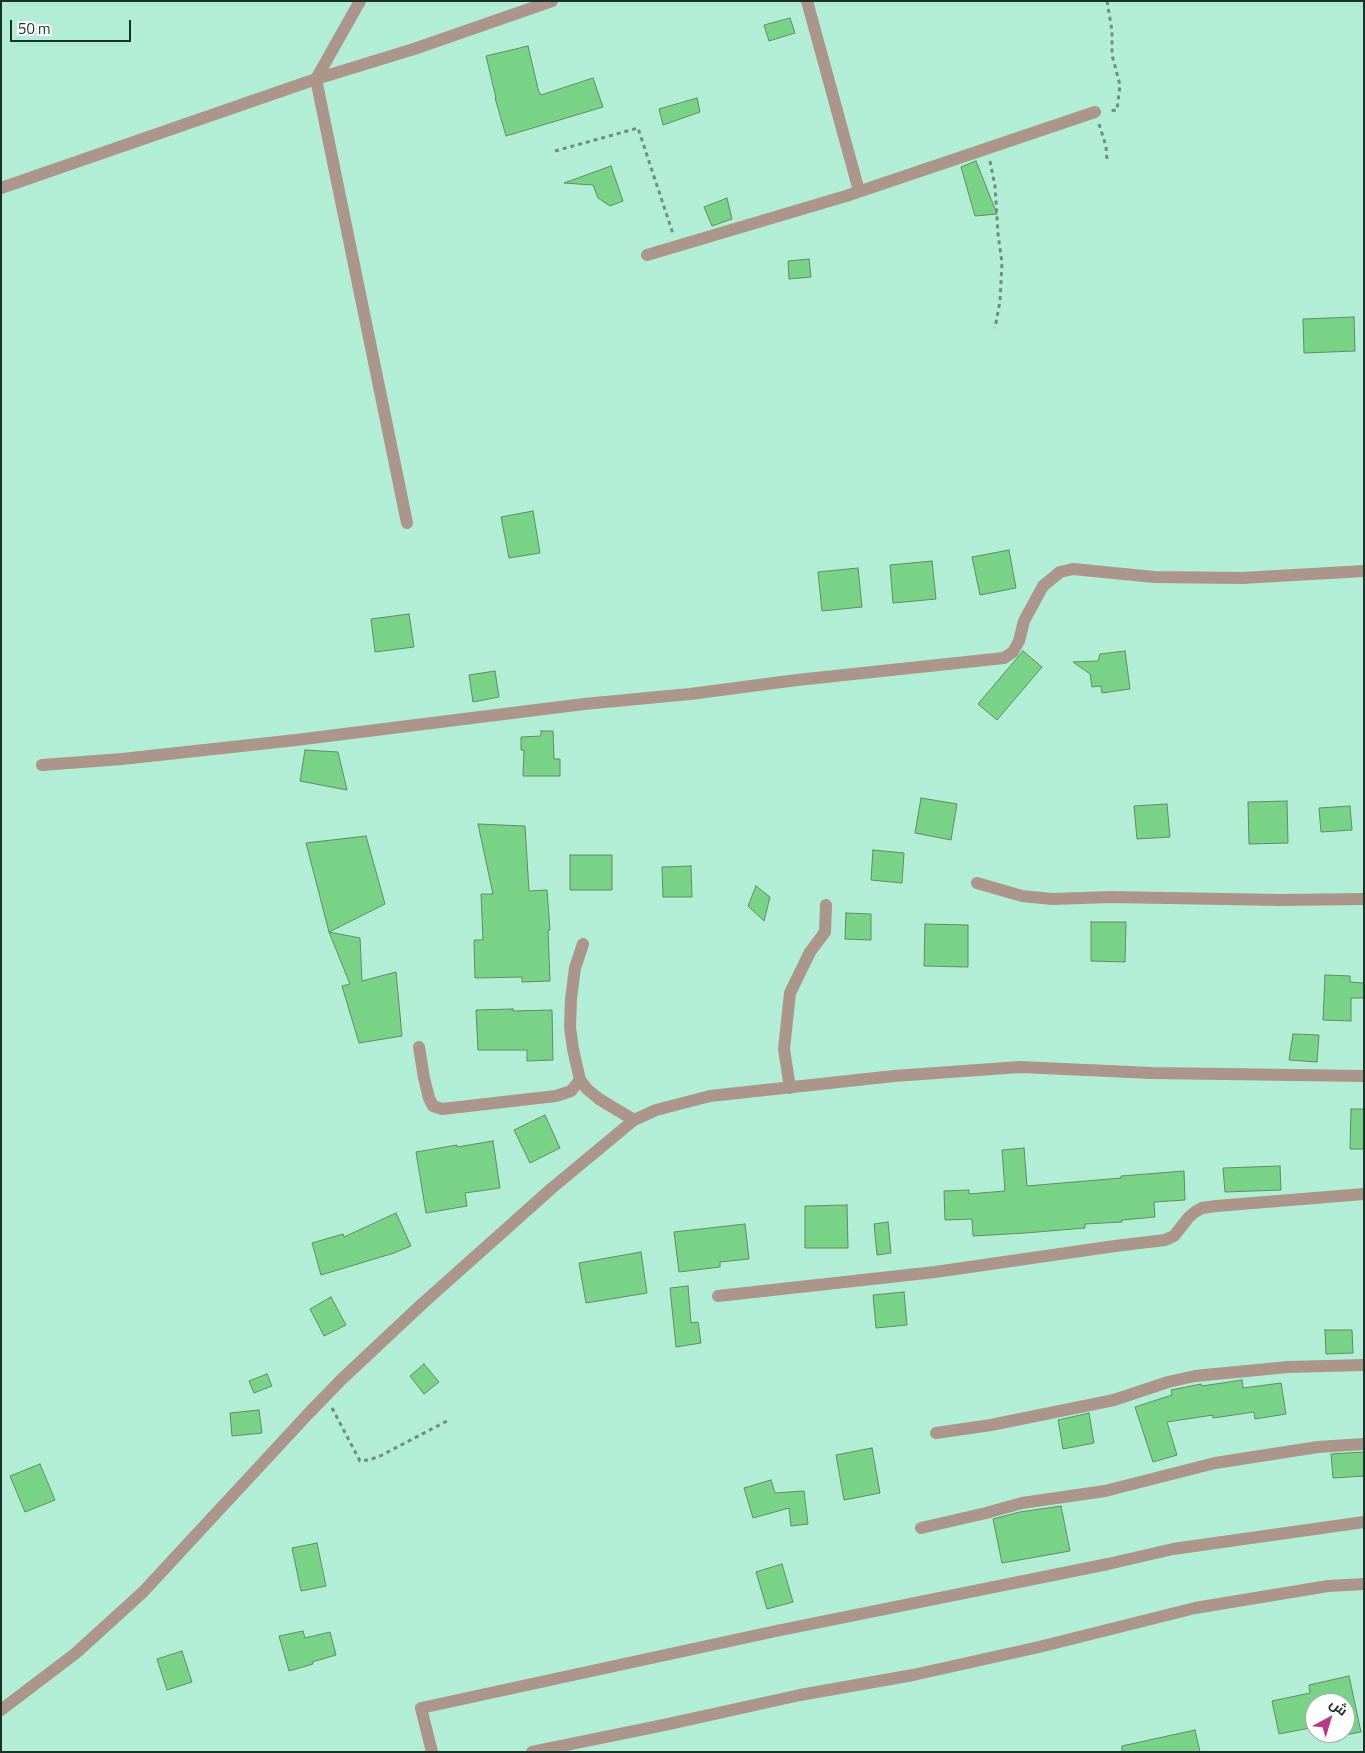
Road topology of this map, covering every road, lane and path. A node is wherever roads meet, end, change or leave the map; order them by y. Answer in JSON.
{"nodes":[{"id":1,"x":360,"y":1,"type":"edge"},
{"id":2,"x":552,"y":1,"type":"edge"},
{"id":3,"x":808,"y":1,"type":"edge"},
{"id":4,"x":1107,"y":1,"type":"edge"},
{"id":5,"x":316,"y":79,"type":"junction"},
{"id":6,"x":1095,"y":112,"type":"junction"},
{"id":7,"x":987,"y":148,"type":"junction"},
{"id":8,"x":554,"y":151,"type":"dead end"},
{"id":9,"x":1106,"y":160,"type":"dead end"},
{"id":10,"x":1,"y":188,"type":"edge"},
{"id":11,"x":859,"y":192,"type":"junction"},
{"id":12,"x":677,"y":246,"type":"junction"},
{"id":13,"x":647,"y":255,"type":"dead end"},
{"id":14,"x":995,"y":328,"type":"dead end"},
{"id":15,"x":407,"y":523,"type":"dead end"},
{"id":16,"x":1364,"y":571,"type":"edge"},
{"id":17,"x":42,"y":766,"type":"dead end"},
{"id":18,"x":977,"y":883,"type":"dead end"},
{"id":19,"x":1364,"y":900,"type":"edge"},
{"id":20,"x":826,"y":905,"type":"dead end"},
{"id":21,"x":583,"y":944,"type":"dead end"},
{"id":22,"x":419,"y":1047,"type":"dead end"},
{"id":23,"x":1364,"y":1076,"type":"edge"},
{"id":24,"x":580,"y":1080,"type":"junction"},
{"id":25,"x":790,"y":1088,"type":"junction"},
{"id":26,"x":634,"y":1120,"type":"junction"},
{"id":27,"x":1364,"y":1194,"type":"edge"},
{"id":28,"x":718,"y":1296,"type":"dead end"},
{"id":29,"x":1364,"y":1365,"type":"edge"},
{"id":30,"x":326,"y":1396,"type":"junction"},
{"id":31,"x":447,"y":1420,"type":"dead end"},
{"id":32,"x":936,"y":1433,"type":"dead end"},
{"id":33,"x":1364,"y":1444,"type":"edge"},
{"id":34,"x":1364,"y":1522,"type":"edge"},
{"id":35,"x":921,"y":1528,"type":"dead end"},
{"id":36,"x":1364,"y":1584,"type":"edge"},
{"id":37,"x":1,"y":1710,"type":"edge"},
{"id":38,"x":432,"y":1752,"type":"edge"},
{"id":39,"x":532,"y":1752,"type":"edge"}],
"edges":[{"from":1,"to":5,"type":"street"},
{"from":2,"to":5,"type":"street"},
{"from":3,"to":11,"type":"street"},
{"from":4,"to":6,"type":"path"},
{"from":5,"to":10,"type":"street"},
{"from":5,"to":15,"type":"street"},
{"from":6,"to":7,"type":"street"},
{"from":6,"to":9,"type":"path"},
{"from":7,"to":11,"type":"street"},
{"from":7,"to":14,"type":"path"},
{"from":8,"to":12,"type":"path"},
{"from":11,"to":12,"type":"street"},
{"from":12,"to":13,"type":"street"},
{"from":16,"to":17,"type":"street"},
{"from":18,"to":19,"type":"street"},
{"from":20,"to":25,"type":"street"},
{"from":21,"to":24,"type":"street"},
{"from":22,"to":24,"type":"street"},
{"from":23,"to":25,"type":"street"},
{"from":24,"to":26,"type":"street"},
{"from":25,"to":26,"type":"street"},
{"from":26,"to":30,"type":"street"},
{"from":27,"to":28,"type":"street"},
{"from":29,"to":32,"type":"street"},
{"from":30,"to":31,"type":"path"},
{"from":30,"to":37,"type":"street"},
{"from":33,"to":35,"type":"street"},
{"from":34,"to":38,"type":"street"},
{"from":36,"to":39,"type":"street"}]}
